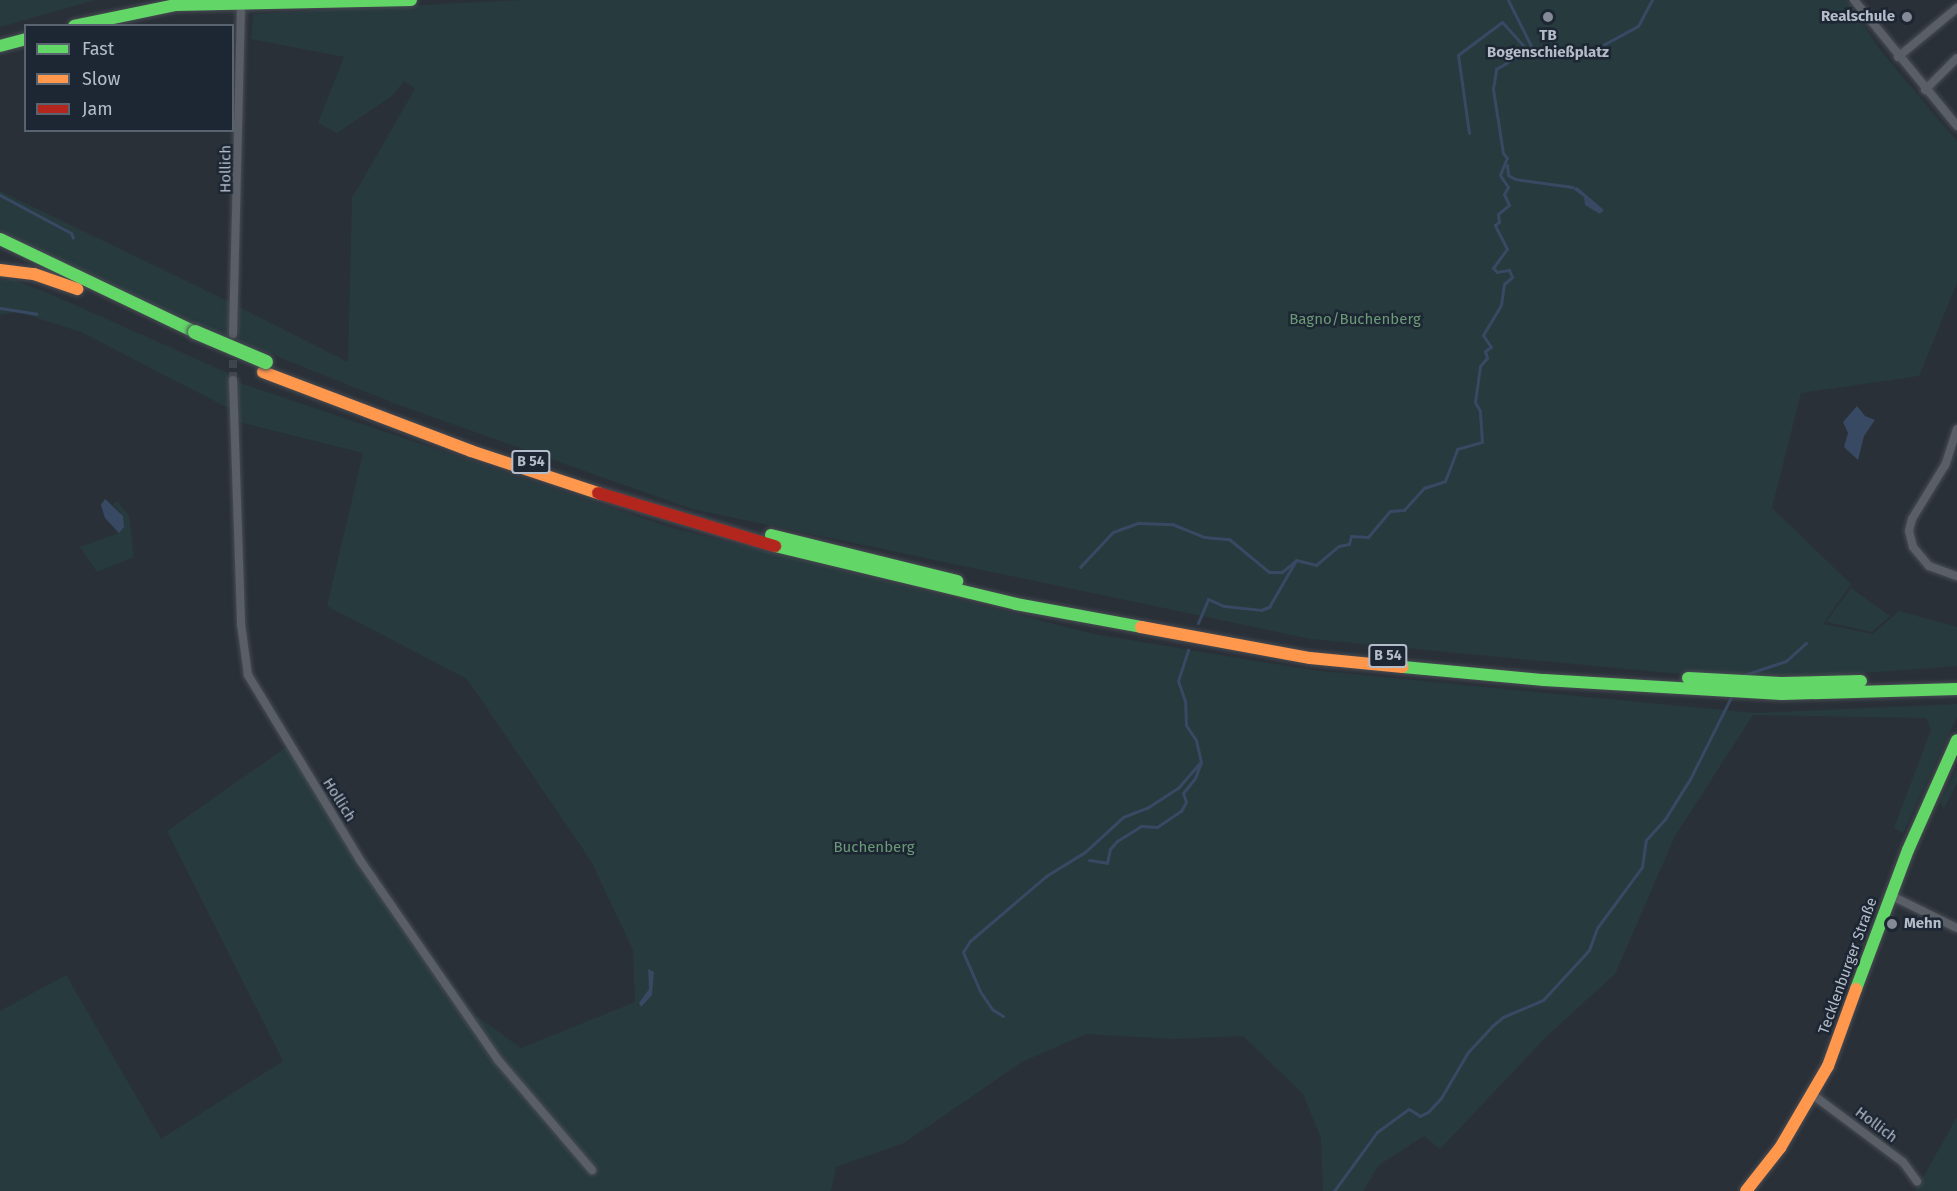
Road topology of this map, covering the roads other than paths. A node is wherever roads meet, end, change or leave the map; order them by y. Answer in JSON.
{"nodes":[{"id":1,"x":411,"y":0,"type":"edge"},
{"id":2,"x":1854,"y":0,"type":"edge"},
{"id":3,"x":241,"y":3,"type":"junction"},
{"id":4,"x":1957,"y":8,"type":"edge"},
{"id":5,"x":84,"y":24,"type":"edge"},
{"id":6,"x":24,"y":40,"type":"edge"},
{"id":7,"x":0,"y":46,"type":"edge"},
{"id":8,"x":1898,"y":57,"type":"junction"},
{"id":9,"x":1957,"y":58,"type":"edge"},
{"id":10,"x":1925,"y":90,"type":"junction"},
{"id":11,"x":1957,"y":126,"type":"edge"},
{"id":12,"x":0,"y":239,"type":"edge"},
{"id":13,"x":0,"y":249,"type":"edge"},
{"id":14,"x":0,"y":270,"type":"edge"},
{"id":15,"x":77,"y":289,"type":"junction"},
{"id":16,"x":233,"y":334,"type":"dead end"},
{"id":17,"x":193,"y":336,"type":"junction"},
{"id":18,"x":265,"y":367,"type":"junction"},
{"id":19,"x":233,"y":380,"type":"tunnel mouth"},
{"id":20,"x":1957,"y":429,"type":"edge"},
{"id":21,"x":1957,"y":576,"type":"edge"},
{"id":22,"x":1957,"y":680,"type":"edge"},
{"id":23,"x":1957,"y":689,"type":"edge"},
{"id":24,"x":1957,"y":740,"type":"edge"},
{"id":25,"x":1892,"y":896,"type":"junction"},
{"id":26,"x":1957,"y":928,"type":"edge"},
{"id":27,"x":1813,"y":1095,"type":"junction"},
{"id":28,"x":592,"y":1170,"type":"dead end"},
{"id":29,"x":1917,"y":1181,"type":"dead end"},
{"id":30,"x":1746,"y":1191,"type":"edge"}],
"edges":[{"from":1,"to":3,"type":"main road"},
{"from":2,"to":8,"type":"street"},
{"from":3,"to":5,"type":"main road"},
{"from":3,"to":16,"type":"street","name":"Hollich"},
{"from":4,"to":8,"type":"street"},
{"from":6,"to":7,"type":"main road"},
{"from":8,"to":10,"type":"street"},
{"from":9,"to":10,"type":"street"},
{"from":10,"to":11,"type":"street"},
{"from":12,"to":17,"type":"main road","number":"B 54"},
{"from":13,"to":15,"type":"main road","number":"B 54"},
{"from":14,"to":15,"type":"main road"},
{"from":15,"to":17,"type":"main road","number":"B 54"},
{"from":17,"to":18,"type":"main road","number":"B 54","bridge":true},
{"from":18,"to":22,"type":"main road","number":"B 54"},
{"from":18,"to":23,"type":"main road","number":"B 54"},
{"from":19,"to":28,"type":"street","name":"Hollich"},
{"from":20,"to":21,"type":"street"},
{"from":24,"to":25,"type":"main road","name":"Tecklenburger Straße"},
{"from":25,"to":26,"type":"street"},
{"from":25,"to":27,"type":"main road","name":"Tecklenburger Straße"},
{"from":27,"to":29,"type":"street","name":"Hollich"},
{"from":27,"to":30,"type":"main road","name":"Tecklenburger Straße"}]}
